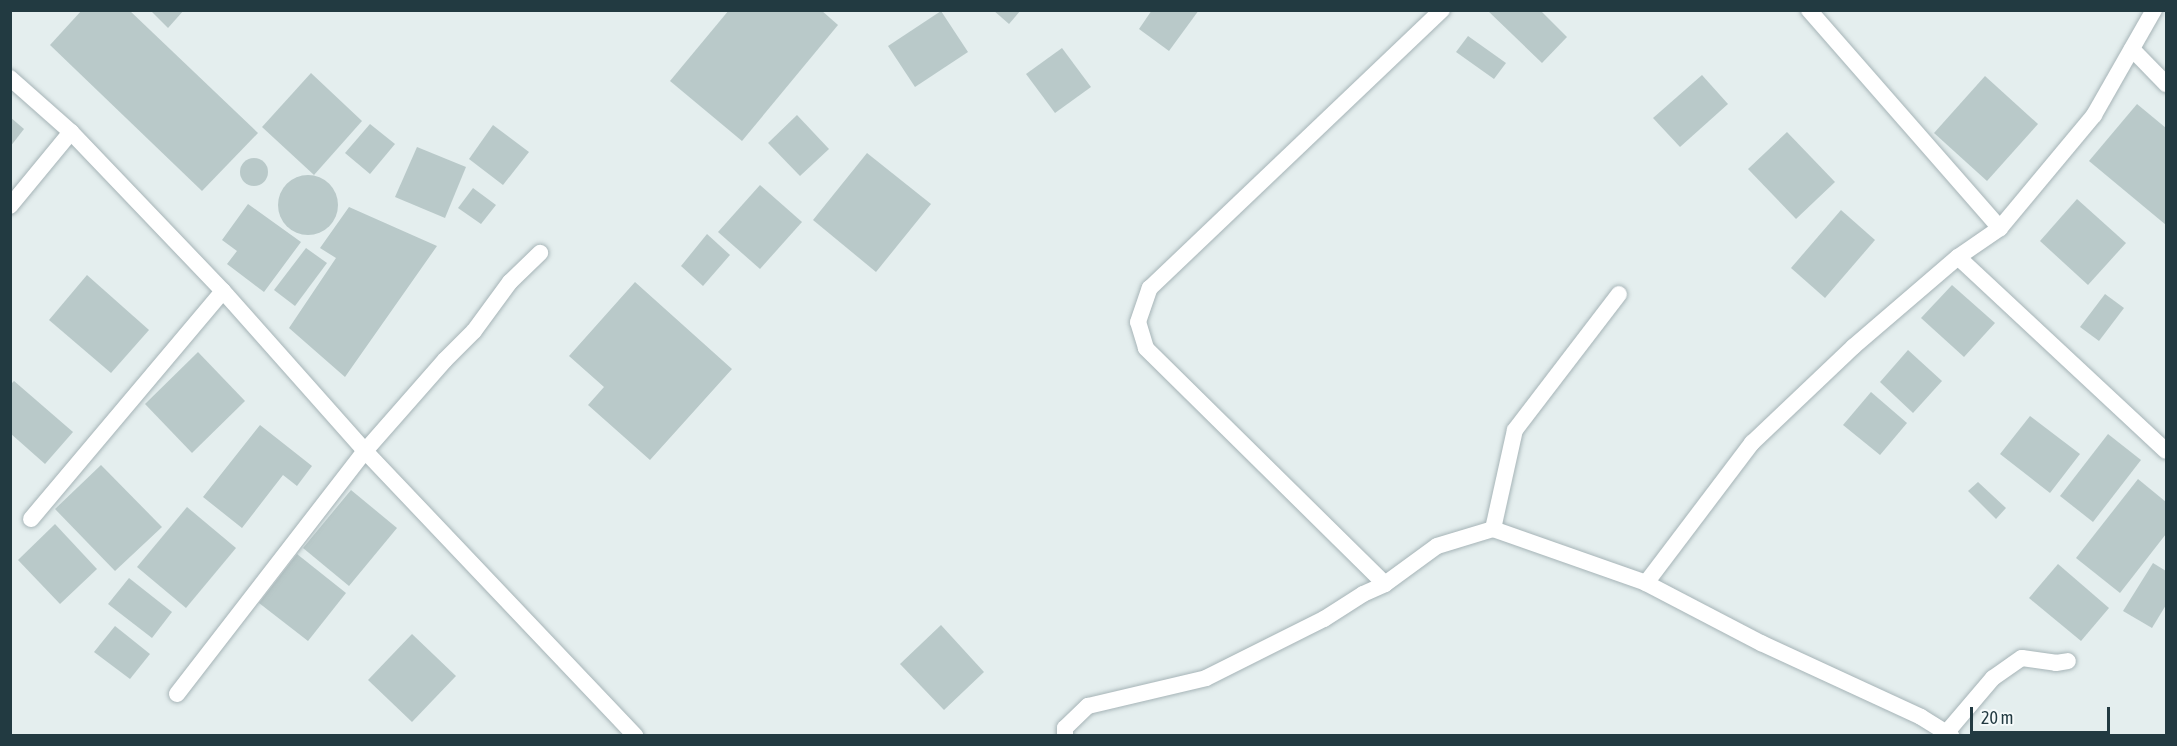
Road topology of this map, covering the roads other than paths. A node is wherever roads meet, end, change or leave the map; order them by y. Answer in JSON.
{"nodes":[{"id":1,"x":1442,"y":10,"type":"edge"},
{"id":2,"x":1809,"y":10,"type":"edge"},
{"id":3,"x":2154,"y":10,"type":"edge"},
{"id":4,"x":2132,"y":49,"type":"junction"},
{"id":5,"x":10,"y":78,"type":"edge"},
{"id":6,"x":2166,"y":84,"type":"edge"},
{"id":7,"x":71,"y":132,"type":"junction"},
{"id":8,"x":10,"y":207,"type":"edge"},
{"id":9,"x":2000,"y":228,"type":"junction"},
{"id":10,"x":540,"y":254,"type":"dead end"},
{"id":11,"x":1958,"y":257,"type":"junction"},
{"id":12,"x":223,"y":291,"type":"junction"},
{"id":13,"x":1619,"y":294,"type":"dead end"},
{"id":14,"x":365,"y":451,"type":"junction"},
{"id":15,"x":2166,"y":451,"type":"edge"},
{"id":16,"x":31,"y":519,"type":"dead end"},
{"id":17,"x":1493,"y":529,"type":"junction"},
{"id":18,"x":1646,"y":583,"type":"junction"},
{"id":19,"x":1385,"y":584,"type":"junction"},
{"id":20,"x":2068,"y":661,"type":"dead end"},
{"id":21,"x":177,"y":694,"type":"dead end"},
{"id":22,"x":1949,"y":734,"type":"edge"},
{"id":23,"x":635,"y":735,"type":"edge"},
{"id":24,"x":1065,"y":735,"type":"edge"}],
"edges":[{"from":1,"to":19,"type":"street"},
{"from":2,"to":9,"type":"street"},
{"from":3,"to":4,"type":"street"},
{"from":4,"to":6,"type":"street"},
{"from":4,"to":9,"type":"street"},
{"from":5,"to":7,"type":"street"},
{"from":7,"to":8,"type":"street"},
{"from":7,"to":12,"type":"street"},
{"from":9,"to":11,"type":"street"},
{"from":10,"to":14,"type":"street"},
{"from":11,"to":15,"type":"street"},
{"from":11,"to":18,"type":"street"},
{"from":12,"to":14,"type":"street"},
{"from":12,"to":16,"type":"street"},
{"from":13,"to":17,"type":"street"},
{"from":14,"to":21,"type":"street"},
{"from":14,"to":23,"type":"street"},
{"from":17,"to":18,"type":"street"},
{"from":17,"to":19,"type":"street"},
{"from":18,"to":22,"type":"street"},
{"from":19,"to":24,"type":"street"},
{"from":20,"to":22,"type":"street"}]}
